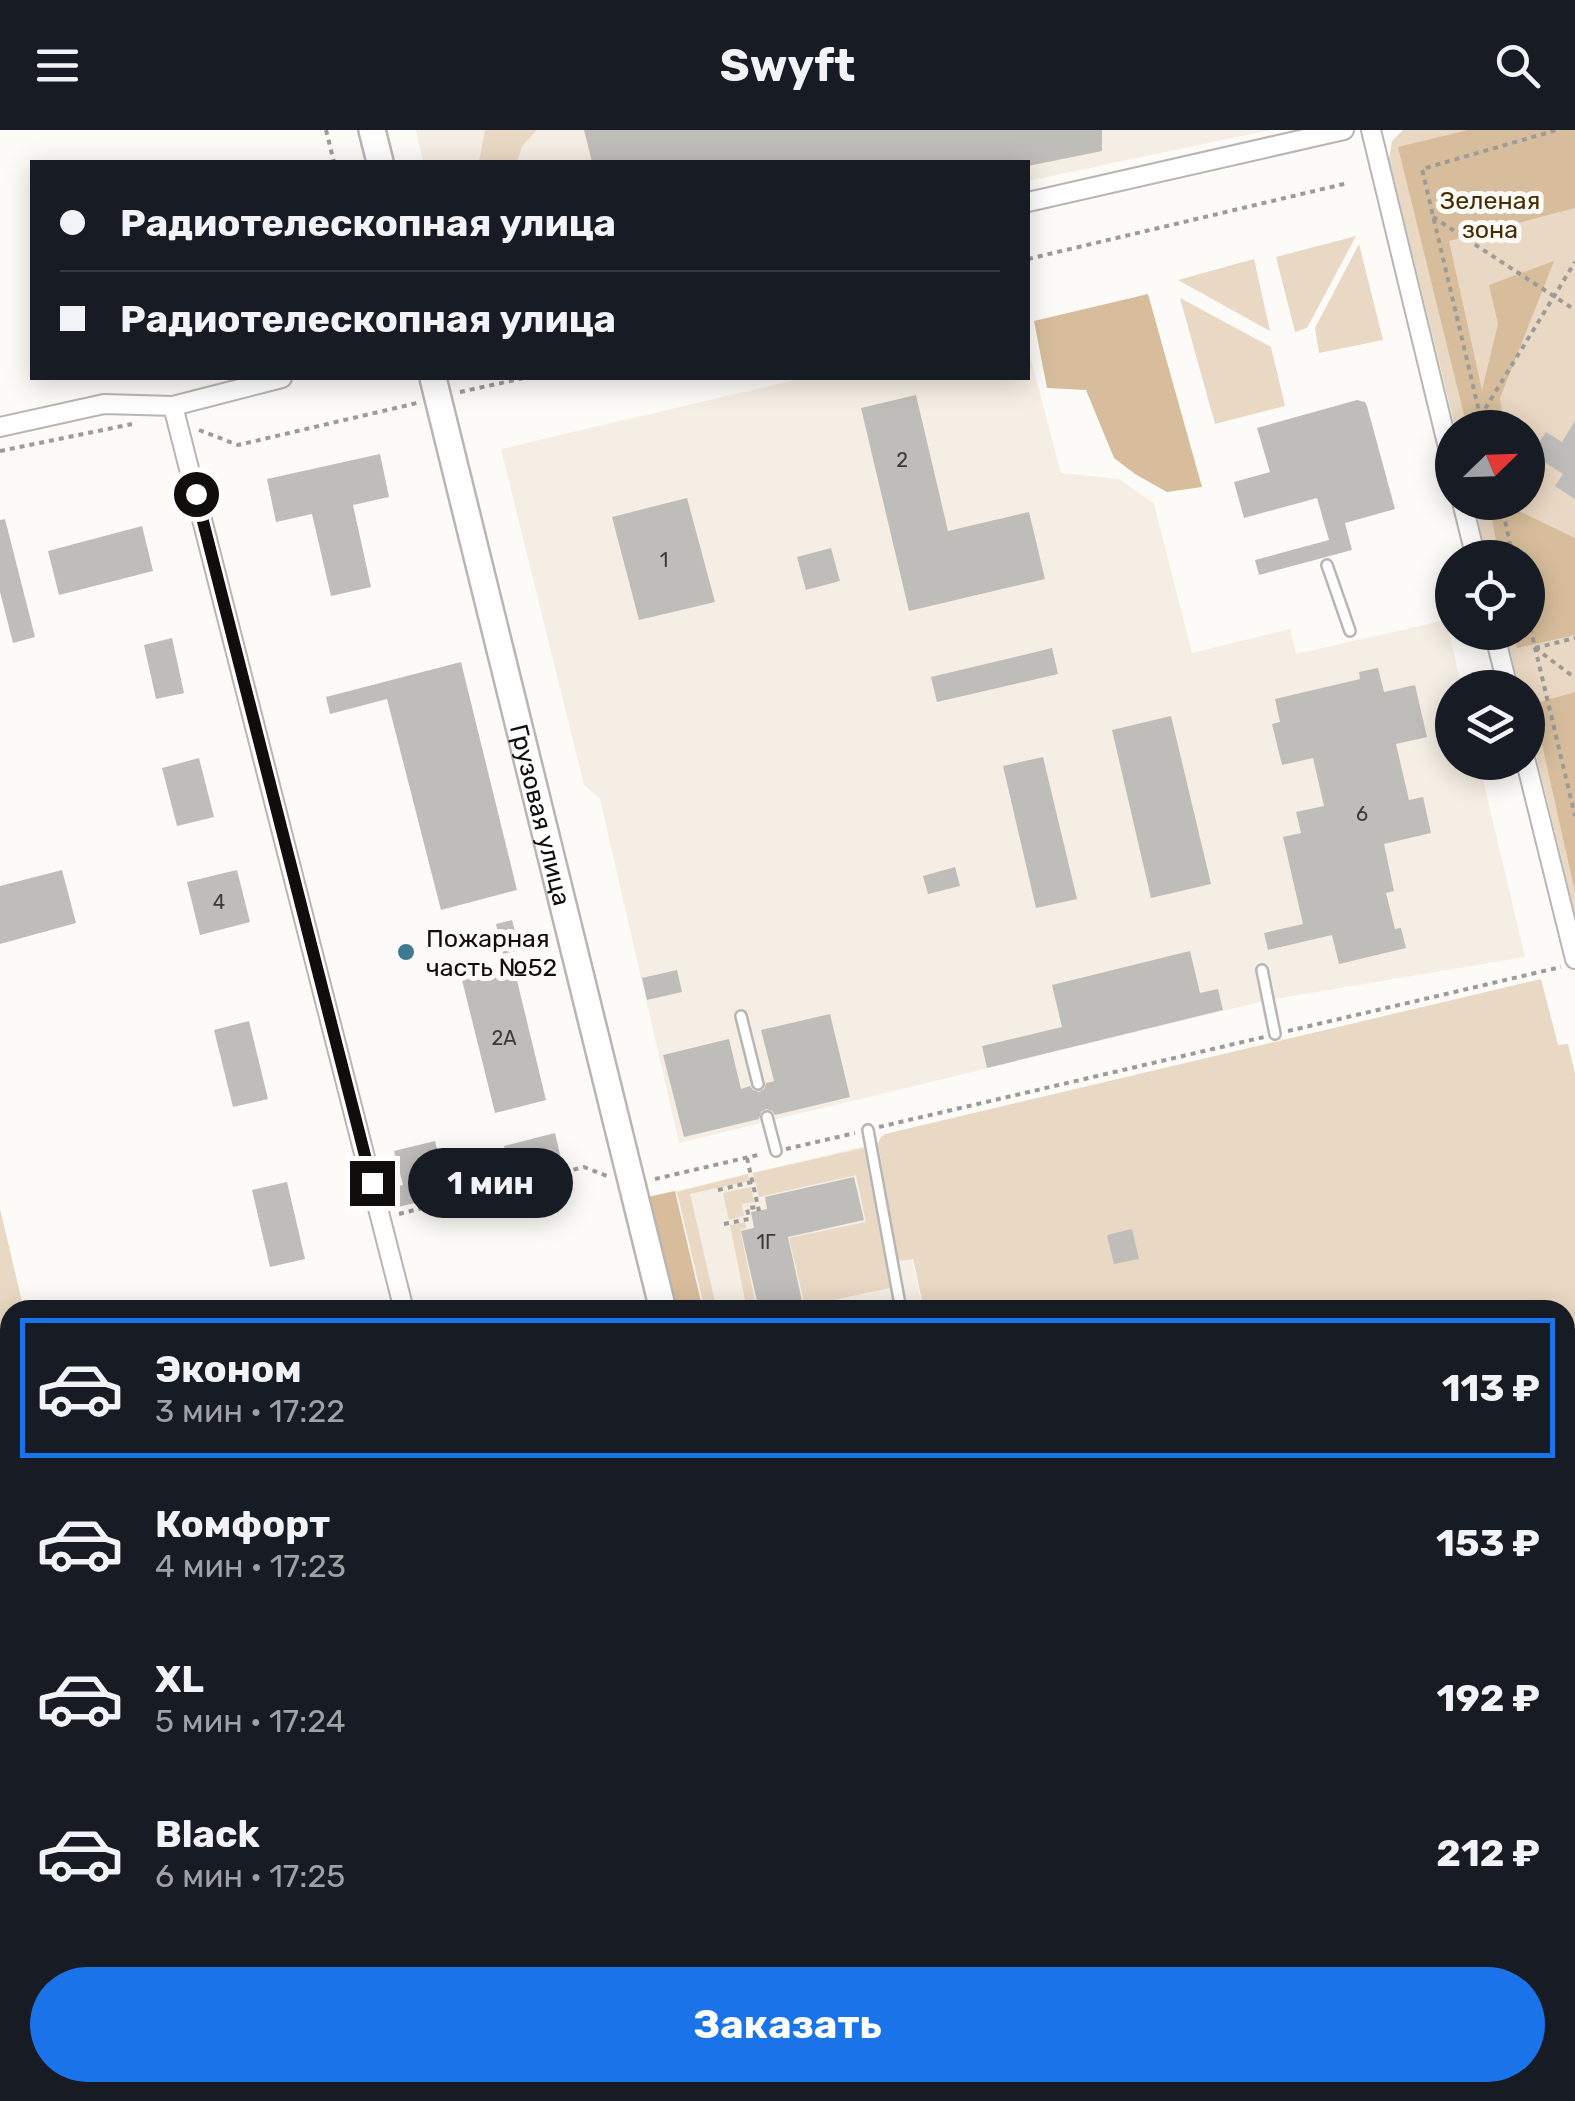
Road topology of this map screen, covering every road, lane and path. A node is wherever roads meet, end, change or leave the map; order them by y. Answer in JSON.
{"nodes":[{"id":1,"x":326,"y":130,"type":"edge"},
{"id":2,"x":372,"y":130,"type":"edge"},
{"id":3,"x":1344,"y":130,"type":"edge"},
{"id":4,"x":1371,"y":130,"type":"edge"},
{"id":5,"x":1558,"y":130,"type":"edge"},
{"id":6,"x":334,"y":160,"type":"edge"},
{"id":7,"x":380,"y":160,"type":"edge"},
{"id":8,"x":1348,"y":183,"type":"dead end"},
{"id":9,"x":1030,"y":202,"type":"edge"},
{"id":10,"x":1433,"y":217,"type":"junction"},
{"id":11,"x":1030,"y":259,"type":"edge"},
{"id":12,"x":1575,"y":262,"type":"edge"},
{"id":13,"x":1554,"y":297,"type":"junction"},
{"id":14,"x":1575,"y":310,"type":"edge"},
{"id":15,"x":276,"y":380,"type":"edge"},
{"id":16,"x":506,"y":380,"type":"edge"},
{"id":17,"x":436,"y":388,"type":"edge"},
{"id":18,"x":1439,"y":410,"type":"edge"},
{"id":19,"x":1478,"y":410,"type":"edge"},
{"id":20,"x":1484,"y":410,"type":"edge"},
{"id":21,"x":175,"y":414,"type":"junction"},
{"id":22,"x":0,"y":427,"type":"edge"},
{"id":23,"x":0,"y":451,"type":"edge"},
{"id":24,"x":1328,"y":565,"type":"dead end"},
{"id":25,"x":1350,"y":631,"type":"dead end"},
{"id":26,"x":1575,"y":638,"type":"edge"},
{"id":27,"x":1545,"y":645,"type":"edge"},
{"id":28,"x":1534,"y":650,"type":"edge"},
{"id":29,"x":1537,"y":650,"type":"edge"},
{"id":30,"x":1575,"y":678,"type":"edge"},
{"id":31,"x":1530,"y":780,"type":"edge"},
{"id":32,"x":1575,"y":816,"type":"edge"},
{"id":33,"x":1575,"y":961,"type":"edge"},
{"id":34,"x":1262,"y":970,"type":"dead end"},
{"id":35,"x":741,"y":1016,"type":"dead end"},
{"id":36,"x":1275,"y":1034,"type":"junction"},
{"id":37,"x":758,"y":1084,"type":"dead end"},
{"id":38,"x":767,"y":1117,"type":"dead end"},
{"id":39,"x":868,"y":1130,"type":"junction"},
{"id":40,"x":776,"y":1151,"type":"junction"},
{"id":41,"x":747,"y":1158,"type":"junction"},
{"id":42,"x":752,"y":1182,"type":"junction"},
{"id":43,"x":630,"y":1184,"type":"junction"},
{"id":44,"x":718,"y":1190,"type":"dead end"},
{"id":45,"x":381,"y":1218,"type":"junction"},
{"id":46,"x":724,"y":1224,"type":"dead end"},
{"id":47,"x":402,"y":1300,"type":"edge"},
{"id":48,"x":660,"y":1300,"type":"edge"},
{"id":49,"x":896,"y":1300,"type":"edge"}],
"edges":[{"from":1,"to":6,"type":"path"},
{"from":2,"to":7,"type":"street"},
{"from":3,"to":9,"type":"street"},
{"from":4,"to":18,"type":"street"},
{"from":5,"to":10,"type":"path"},
{"from":8,"to":11,"type":"path"},
{"from":10,"to":13,"type":"path"},
{"from":10,"to":19,"type":"path"},
{"from":12,"to":13,"type":"path"},
{"from":13,"to":14,"type":"path"},
{"from":13,"to":20,"type":"path"},
{"from":15,"to":21,"type":"street"},
{"from":16,"to":17,"type":"path"},
{"from":17,"to":21,"type":"path"},
{"from":17,"to":43,"type":"street","name":"Грузовая улица"},
{"from":21,"to":22,"type":"street"},
{"from":21,"to":23,"type":"path"},
{"from":21,"to":45,"type":"street"},
{"from":24,"to":25,"type":"lane"},
{"from":26,"to":27,"type":"path"},
{"from":28,"to":32,"type":"path"},
{"from":29,"to":30,"type":"path"},
{"from":31,"to":33,"type":"street"},
{"from":33,"to":36,"type":"path"},
{"from":34,"to":36,"type":"lane"},
{"from":35,"to":37,"type":"lane"},
{"from":36,"to":39,"type":"path"},
{"from":38,"to":40,"type":"lane"},
{"from":39,"to":40,"type":"path"},
{"from":39,"to":49,"type":"lane"},
{"from":40,"to":41,"type":"path"},
{"from":41,"to":42,"type":"path"},
{"from":41,"to":43,"type":"path"},
{"from":42,"to":44,"type":"path"},
{"from":42,"to":46,"type":"path"},
{"from":43,"to":45,"type":"path"},
{"from":43,"to":48,"type":"street","name":"Грузовая улица"},
{"from":45,"to":47,"type":"street"}]}
